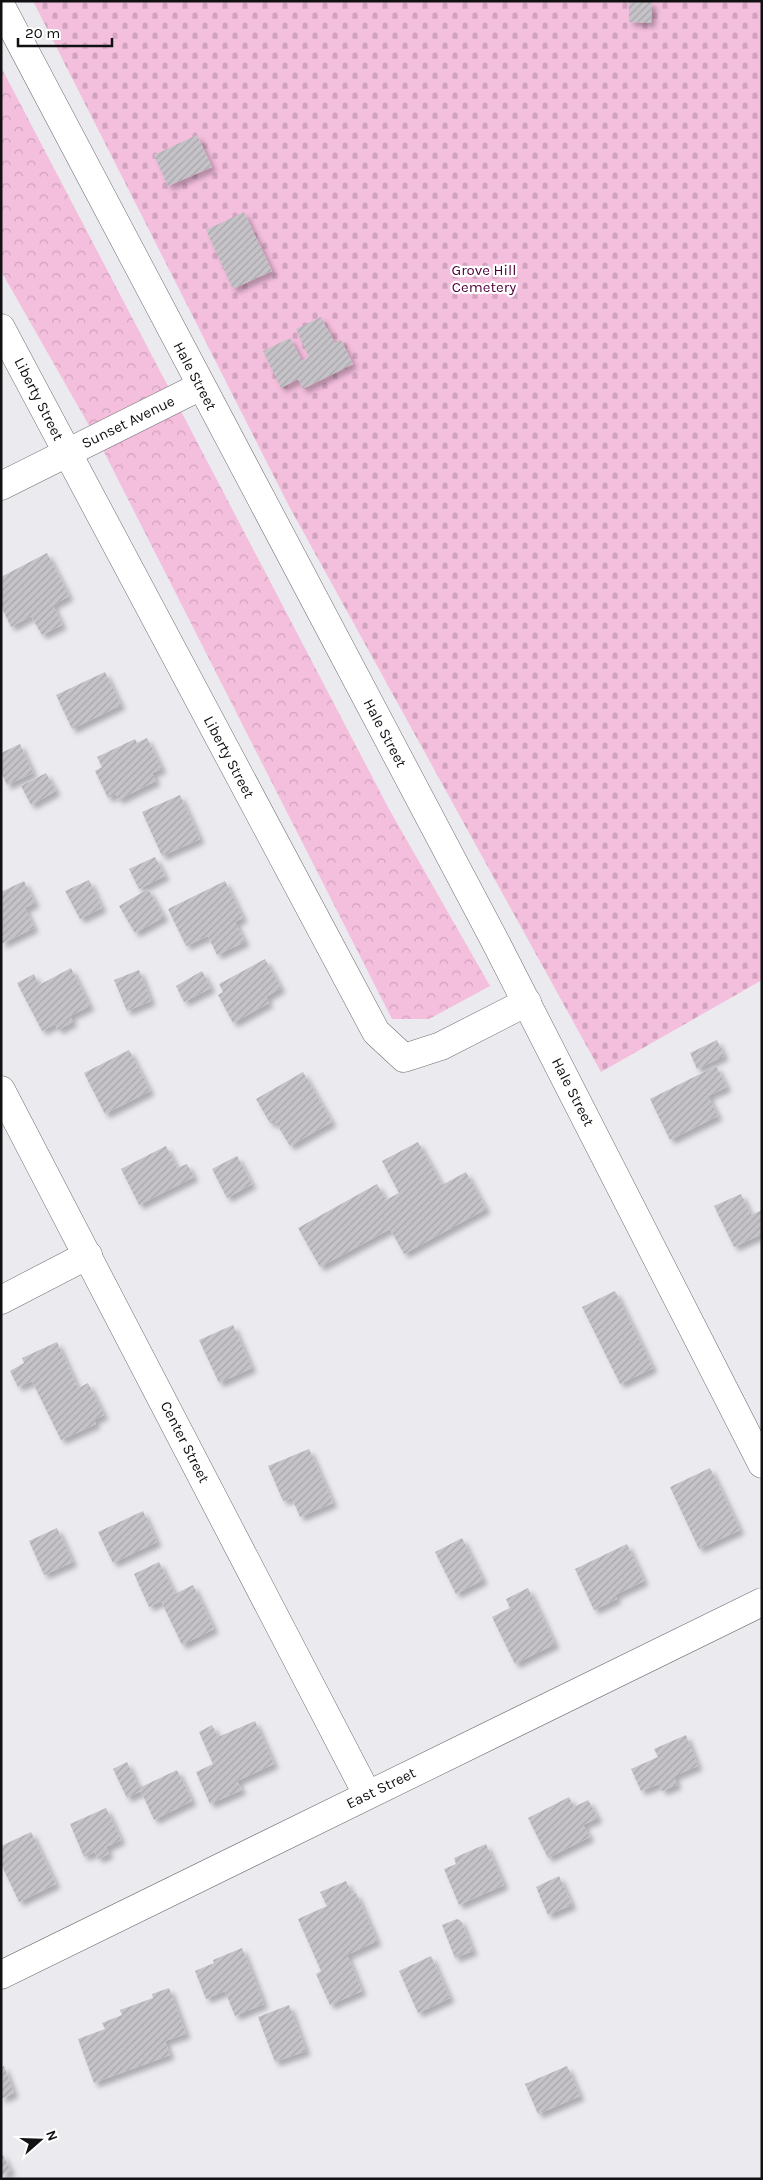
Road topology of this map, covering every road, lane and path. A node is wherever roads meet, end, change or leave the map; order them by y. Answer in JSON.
{"nodes":[{"id":1,"x":1,"y":6,"type":"edge"},
{"id":2,"x":1,"y":328,"type":"edge"},
{"id":3,"x":201,"y":386,"type":"junction"},
{"id":4,"x":66,"y":452,"type":"junction"},
{"id":5,"x":1,"y":486,"type":"edge"},
{"id":6,"x":527,"y":1002,"type":"junction"},
{"id":7,"x":1,"y":1090,"type":"edge"},
{"id":8,"x":88,"y":1255,"type":"junction"},
{"id":9,"x":1,"y":1300,"type":"edge"},
{"id":10,"x":762,"y":1464,"type":"edge"},
{"id":11,"x":762,"y":1602,"type":"edge"},
{"id":12,"x":367,"y":1794,"type":"junction"},
{"id":13,"x":1,"y":1975,"type":"edge"}],
"edges":[{"from":1,"to":3,"type":"street","name":"Hale Street"},
{"from":2,"to":4,"type":"street","name":"Liberty Street"},
{"from":3,"to":4,"type":"street","name":"Sunset Avenue"},
{"from":3,"to":6,"type":"street","name":"Hale Street"},
{"from":4,"to":5,"type":"street","name":"Sunset Avenue"},
{"from":4,"to":6,"type":"street","name":"Liberty Street"},
{"from":6,"to":10,"type":"street","name":"Hale Street"},
{"from":7,"to":8,"type":"street","name":"Center Street"},
{"from":8,"to":9,"type":"street"},
{"from":8,"to":12,"type":"street","name":"Center Street"},
{"from":11,"to":12,"type":"street","name":"East Street"},
{"from":12,"to":13,"type":"street","name":"East Street"}]}
